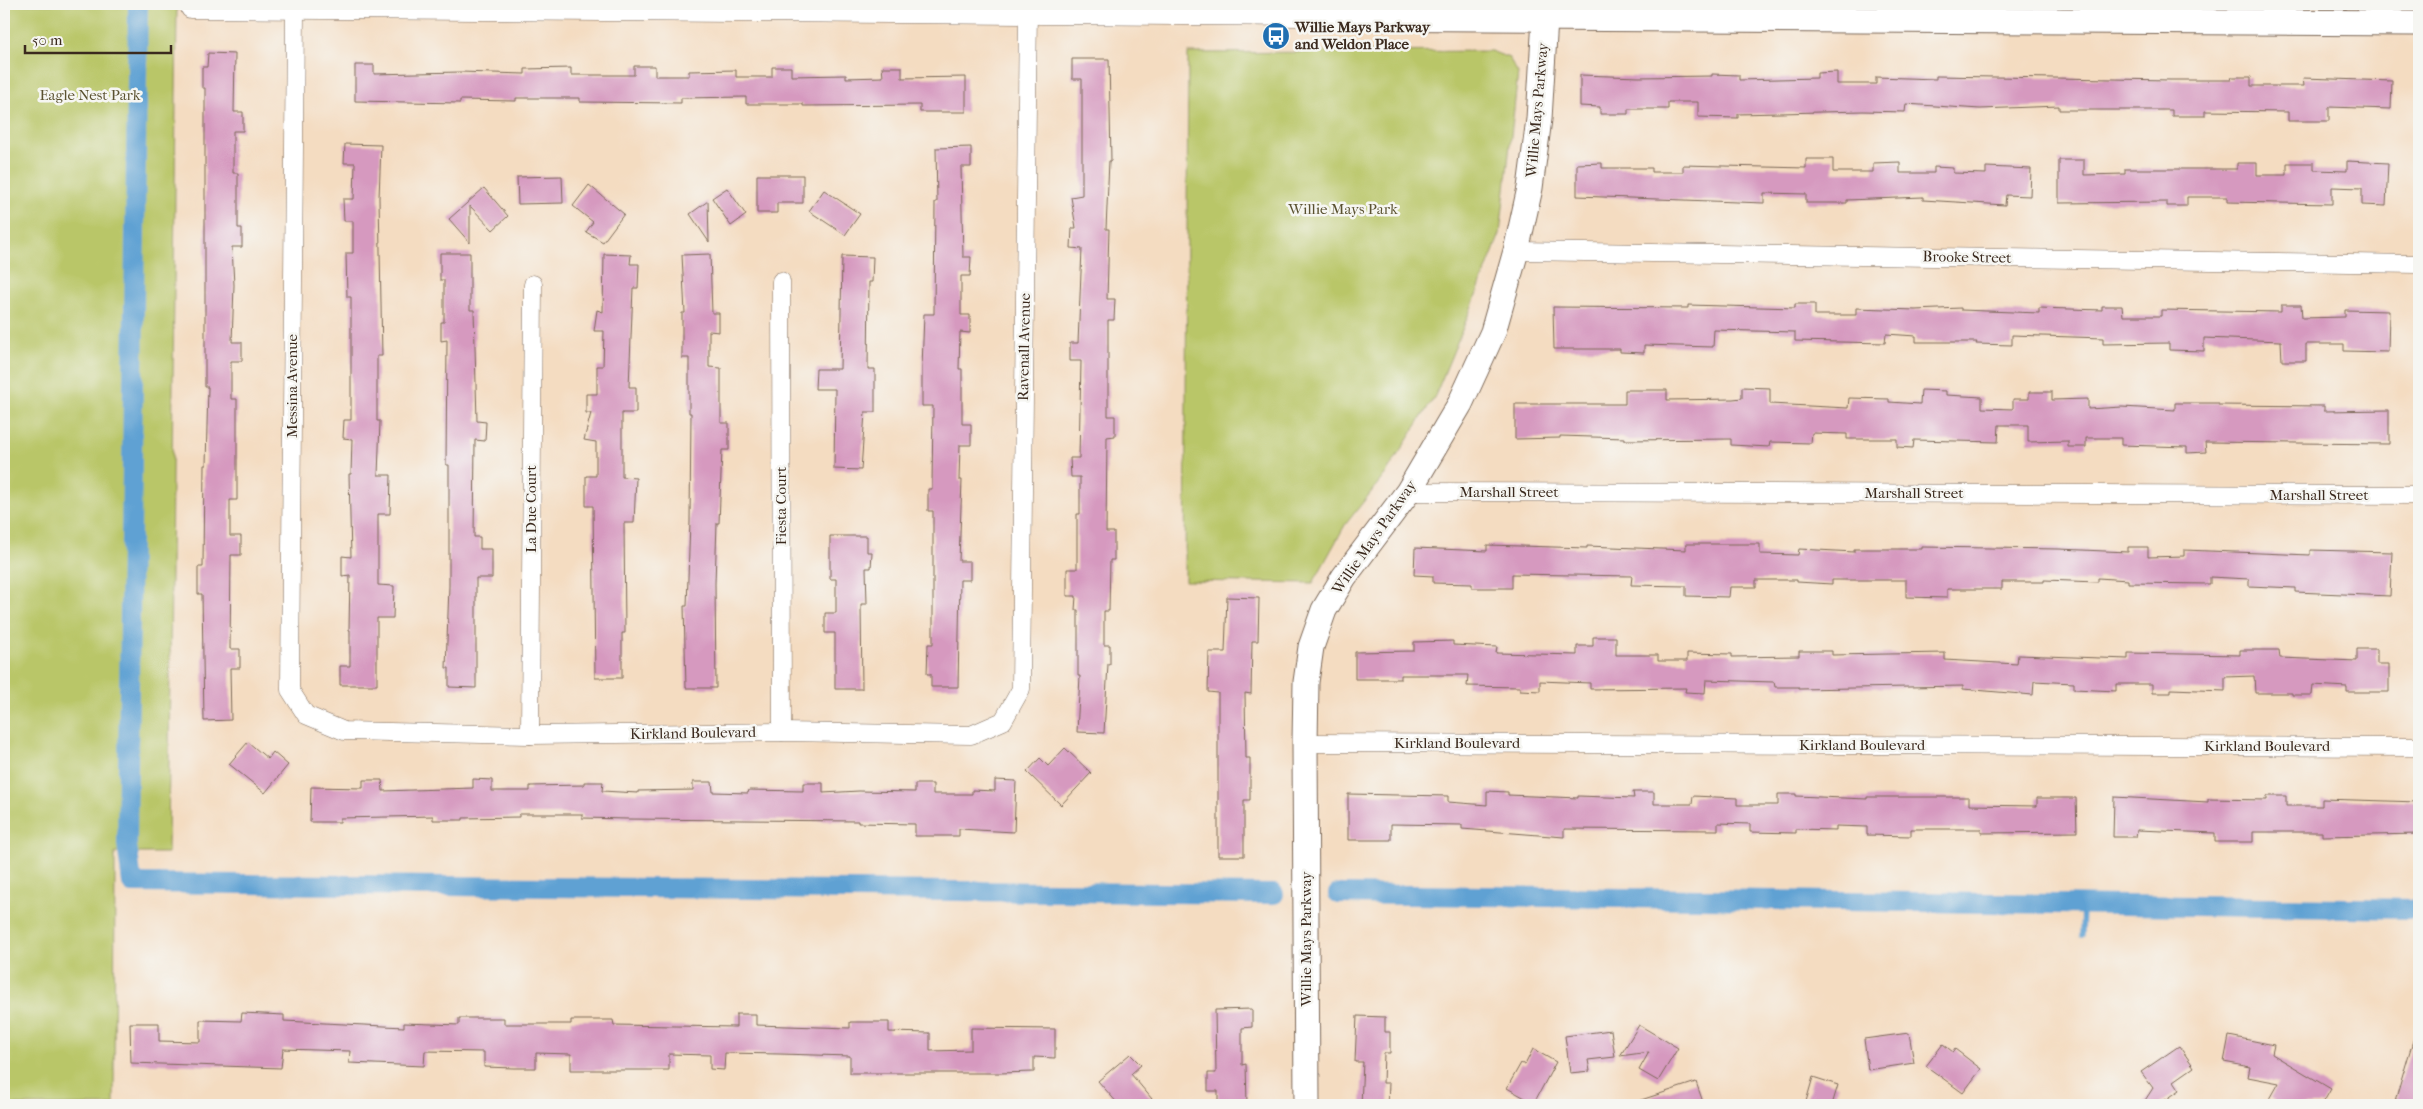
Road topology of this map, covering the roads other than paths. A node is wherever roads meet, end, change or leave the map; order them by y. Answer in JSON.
{"nodes":[{"id":1,"x":190,"y":9,"type":"dead end"},
{"id":2,"x":1028,"y":9,"type":"edge"},
{"id":3,"x":295,"y":11,"type":"junction"},
{"id":4,"x":1313,"y":11,"type":"edge"},
{"id":5,"x":1544,"y":19,"type":"junction"},
{"id":6,"x":2419,"y":23,"type":"edge"},
{"id":7,"x":1516,"y":251,"type":"junction"},
{"id":8,"x":2419,"y":264,"type":"edge"},
{"id":9,"x":780,"y":281,"type":"dead end"},
{"id":10,"x":533,"y":284,"type":"dead end"},
{"id":11,"x":1408,"y":492,"type":"junction"},
{"id":12,"x":2419,"y":495,"type":"edge"},
{"id":13,"x":1021,"y":690,"type":"joint"},
{"id":14,"x":344,"y":731,"type":"joint"},
{"id":15,"x":782,"y":732,"type":"junction"},
{"id":16,"x":530,"y":735,"type":"junction"},
{"id":17,"x":1305,"y":743,"type":"junction"},
{"id":18,"x":2419,"y":747,"type":"edge"},
{"id":19,"x":1307,"y":1105,"type":"edge"}],
"edges":[{"from":1,"to":3,"type":"street"},
{"from":2,"to":3,"type":"street"},
{"from":2,"to":4,"type":"street"},
{"from":2,"to":13,"type":"street","name":"Ravenall Avenue"},
{"from":3,"to":14,"type":"street","name":"Messina Avenue"},
{"from":4,"to":5,"type":"street"},
{"from":5,"to":6,"type":"street"},
{"from":5,"to":7,"type":"street","name":"Willie Mays Parkway"},
{"from":7,"to":8,"type":"street","name":"Brooke Street"},
{"from":7,"to":11,"type":"street","name":"Willie Mays Parkway"},
{"from":9,"to":15,"type":"street","name":"Fiesta Court"},
{"from":10,"to":16,"type":"street","name":"La Due Court"},
{"from":11,"to":12,"type":"street","name":"Marshall Street"},
{"from":11,"to":17,"type":"street","name":"Willie Mays Parkway"},
{"from":13,"to":15,"type":"street","name":"Kirkland Boulevard"},
{"from":14,"to":16,"type":"street","name":"Kirkland Boulevard"},
{"from":15,"to":16,"type":"street","name":"Kirkland Boulevard"},
{"from":17,"to":18,"type":"street","name":"Kirkland Boulevard"},
{"from":17,"to":19,"type":"street","name":"Willie Mays Parkway"}]}
